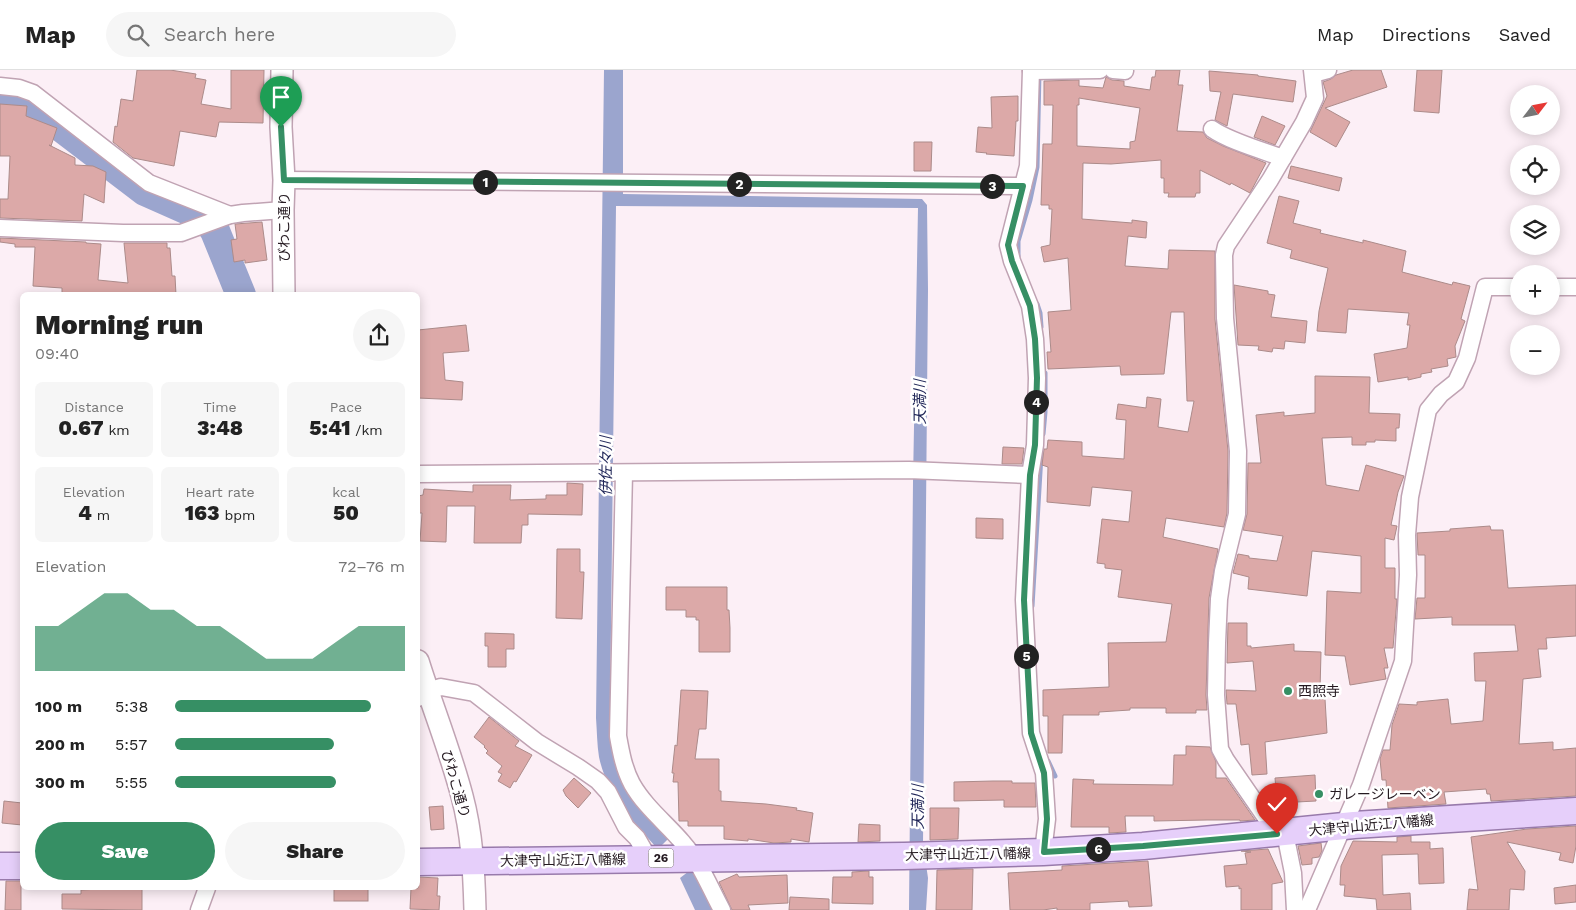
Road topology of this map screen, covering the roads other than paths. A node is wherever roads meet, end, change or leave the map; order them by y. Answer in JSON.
{"nodes":[{"id":1,"x":282,"y":70,"type":"edge"},
{"id":2,"x":1031,"y":70,"type":"edge"},
{"id":3,"x":1100,"y":70,"type":"edge"},
{"id":4,"x":1318,"y":71,"type":"edge"},
{"id":5,"x":0,"y":86,"type":"edge"},
{"id":6,"x":1212,"y":128,"type":"dead end"},
{"id":7,"x":1283,"y":158,"type":"junction"},
{"id":8,"x":284,"y":180,"type":"junction"},
{"id":9,"x":1023,"y":186,"type":"junction"},
{"id":10,"x":282,"y":210,"type":"junction"},
{"id":11,"x":230,"y":215,"type":"junction"},
{"id":12,"x":0,"y":228,"type":"edge"},
{"id":13,"x":1510,"y":287,"type":"edge"},
{"id":14,"x":1560,"y":287,"type":"edge"},
{"id":15,"x":1576,"y":287,"type":"edge"},
{"id":16,"x":284,"y":292,"type":"edge"},
{"id":17,"x":622,"y":473,"type":"junction"},
{"id":18,"x":420,"y":474,"type":"edge"},
{"id":19,"x":1030,"y":475,"type":"junction"},
{"id":20,"x":420,"y":678,"type":"edge"},
{"id":21,"x":422,"y":694,"type":"edge"},
{"id":22,"x":638,"y":796,"type":"junction"},
{"id":23,"x":618,"y":808,"type":"junction"},
{"id":24,"x":1576,"y":811,"type":"edge"},
{"id":25,"x":1343,"y":826,"type":"junction"},
{"id":26,"x":1281,"y":834,"type":"junction"},
{"id":27,"x":1044,"y":852,"type":"junction"},
{"id":28,"x":649,"y":858,"type":"junction"},
{"id":29,"x":694,"y":858,"type":"junction"},
{"id":30,"x":473,"y":861,"type":"junction"},
{"id":31,"x":420,"y":862,"type":"edge"},
{"id":32,"x":0,"y":866,"type":"edge"},
{"id":33,"x":20,"y":866,"type":"edge"},
{"id":34,"x":206,"y":890,"type":"edge"},
{"id":35,"x":199,"y":910,"type":"edge"},
{"id":36,"x":475,"y":910,"type":"edge"},
{"id":37,"x":722,"y":910,"type":"edge"},
{"id":38,"x":1295,"y":910,"type":"edge"},
{"id":39,"x":1307,"y":910,"type":"edge"}],
"edges":[{"from":1,"to":8,"type":"street","name":"びわこ通り"},
{"from":2,"to":3,"type":"street"},
{"from":2,"to":9,"type":"street"},
{"from":4,"to":7,"type":"street"},
{"from":5,"to":11,"type":"street"},
{"from":6,"to":7,"type":"street"},
{"from":7,"to":26,"type":"street"},
{"from":8,"to":9,"type":"street"},
{"from":8,"to":10,"type":"street","name":"びわこ通り"},
{"from":9,"to":19,"type":"street"},
{"from":10,"to":11,"type":"street"},
{"from":10,"to":16,"type":"street","name":"びわこ通り"},
{"from":11,"to":12,"type":"street"},
{"from":13,"to":25,"type":"street"},
{"from":14,"to":15,"type":"street"},
{"from":17,"to":18,"type":"street"},
{"from":17,"to":19,"type":"street"},
{"from":17,"to":22,"type":"street"},
{"from":19,"to":27,"type":"street"},
{"from":20,"to":21,"type":"street","name":"びわこ通り"},
{"from":21,"to":23,"type":"street"},
{"from":21,"to":30,"type":"street","name":"びわこ通り"},
{"from":22,"to":23,"type":"street"},
{"from":22,"to":29,"type":"street"},
{"from":23,"to":28,"type":"street"},
{"from":24,"to":25,"type":"main road","name":"大津守山近江八幡線","number":"26"},
{"from":25,"to":26,"type":"main road","name":"大津守山近江八幡線","number":"26"},
{"from":25,"to":39,"type":"street"},
{"from":26,"to":27,"type":"main road","name":"大津守山近江八幡線","number":"26"},
{"from":26,"to":38,"type":"street"},
{"from":27,"to":29,"type":"main road","name":"大津守山近江八幡線","number":"26"},
{"from":28,"to":29,"type":"main road","name":"大津守山近江八幡線","number":"26"},
{"from":28,"to":30,"type":"main road","name":"大津守山近江八幡線","number":"26"},
{"from":29,"to":37,"type":"street"},
{"from":30,"to":31,"type":"main road","name":"大津守山近江八幡線","number":"26"},
{"from":30,"to":36,"type":"street","name":"びわこ通り"},
{"from":32,"to":33,"type":"main road"},
{"from":34,"to":35,"type":"street"}]}
